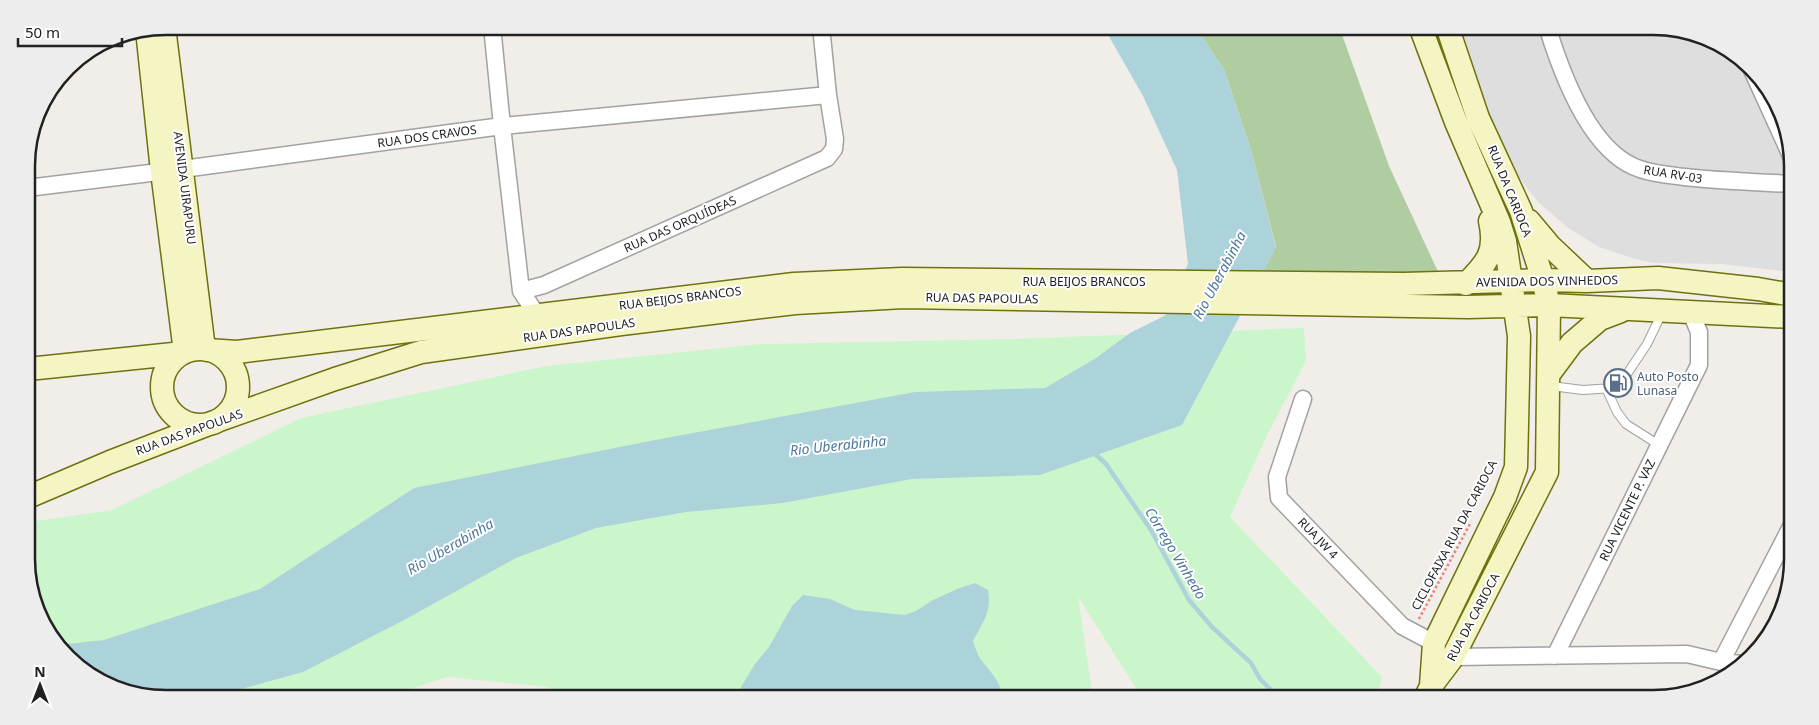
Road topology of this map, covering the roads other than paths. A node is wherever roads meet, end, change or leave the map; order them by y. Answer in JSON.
{"nodes":[{"id":1,"x":165,"y":35,"type":"edge"},
{"id":2,"x":493,"y":35,"type":"edge"},
{"id":3,"x":821,"y":35,"type":"edge"},
{"id":4,"x":1423,"y":35,"type":"edge"},
{"id":5,"x":1450,"y":35,"type":"edge"},
{"id":6,"x":1550,"y":35,"type":"edge"},
{"id":7,"x":148,"y":37,"type":"edge"},
{"id":8,"x":828,"y":95,"type":"junction"},
{"id":9,"x":1765,"y":98,"type":"edge"},
{"id":10,"x":502,"y":126,"type":"junction"},
{"id":11,"x":1779,"y":130,"type":"edge"},
{"id":12,"x":173,"y":170,"type":"junction"},
{"id":13,"x":1483,"y":182,"type":"junction"},
{"id":14,"x":1784,"y":184,"type":"edge"},
{"id":15,"x":35,"y":187,"type":"edge"},
{"id":16,"x":1521,"y":211,"type":"junction"},
{"id":17,"x":1543,"y":280,"type":"junction"},
{"id":18,"x":1511,"y":281,"type":"junction"},
{"id":19,"x":1588,"y":281,"type":"junction"},
{"id":20,"x":1466,"y":284,"type":"junction"},
{"id":21,"x":521,"y":291,"type":"junction"},
{"id":22,"x":1155,"y":291,"type":"junction"},
{"id":23,"x":1784,"y":294,"type":"edge"},
{"id":24,"x":1311,"y":297,"type":"junction"},
{"id":25,"x":1549,"y":305,"type":"junction"},
{"id":26,"x":1468,"y":307,"type":"junction"},
{"id":27,"x":1514,"y":307,"type":"junction"},
{"id":28,"x":1625,"y":309,"type":"junction"},
{"id":29,"x":1663,"y":312,"type":"junction"},
{"id":30,"x":1691,"y":313,"type":"junction"},
{"id":31,"x":537,"y":315,"type":"junction"},
{"id":32,"x":1784,"y":317,"type":"edge"},
{"id":33,"x":1519,"y":336,"type":"junction"},
{"id":34,"x":195,"y":351,"type":"junction"},
{"id":35,"x":35,"y":368,"type":"edge"},
{"id":36,"x":1549,"y":380,"type":"junction"},
{"id":37,"x":1606,"y":388,"type":"junction"},
{"id":38,"x":1303,"y":400,"type":"dead end"},
{"id":39,"x":214,"y":422,"type":"junction"},
{"id":40,"x":1659,"y":445,"type":"junction"},
{"id":41,"x":35,"y":494,"type":"edge"},
{"id":42,"x":1505,"y":497,"type":"junction"},
{"id":43,"x":1531,"y":505,"type":"junction"},
{"id":44,"x":1484,"y":540,"type":"junction"},
{"id":45,"x":1784,"y":540,"type":"edge"},
{"id":46,"x":1509,"y":548,"type":"junction"},
{"id":47,"x":1431,"y":642,"type":"junction"},
{"id":48,"x":1555,"y":656,"type":"junction"},
{"id":49,"x":1453,"y":657,"type":"junction"},
{"id":50,"x":1721,"y":662,"type":"junction"},
{"id":51,"x":1733,"y":663,"type":"edge"},
{"id":52,"x":1428,"y":690,"type":"edge"},
{"id":53,"x":1429,"y":690,"type":"edge"}],
"edges":[{"from":1,"to":12,"type":"main road","name":"AVENIDA UIRAPURU"},
{"from":2,"to":10,"type":"street"},
{"from":3,"to":8,"type":"street"},
{"from":4,"to":13,"type":"main road","name":"RUA DA CARIOCA"},
{"from":5,"to":16,"type":"main road","name":"RUA DA CARIOCA"},
{"from":6,"to":14,"type":"street","name":"RUA RV-03"},
{"from":7,"to":12,"type":"main road","name":"AVENIDA UIRAPURU"},
{"from":8,"to":10,"type":"street","name":"RUA DOS CRAVOS"},
{"from":8,"to":21,"type":"street","name":"RUA DAS ORQUÍDEAS"},
{"from":9,"to":11,"type":"street"},
{"from":10,"to":12,"type":"street","name":"RUA DOS CRAVOS"},
{"from":10,"to":21,"type":"street"},
{"from":12,"to":15,"type":"street","name":"RUA DOS CRAVOS"},
{"from":12,"to":34,"type":"main road","name":"AVENIDA UIRAPURU"},
{"from":13,"to":18,"type":"main road","name":"RUA DA CARIOCA"},
{"from":13,"to":20,"type":"main road"},
{"from":16,"to":17,"type":"main road","name":"RUA DA CARIOCA"},
{"from":16,"to":19,"type":"main road"},
{"from":17,"to":18,"type":"main road","name":"AVENIDA DOS VINHEDOS"},
{"from":17,"to":19,"type":"main road","name":"AVENIDA DOS VINHEDOS"},
{"from":17,"to":25,"type":"main road","name":"RUA DA CARIOCA"},
{"from":18,"to":20,"type":"main road","name":"AVENIDA DOS VINHEDOS"},
{"from":18,"to":27,"type":"main road","name":"RUA DA CARIOCA"},
{"from":19,"to":23,"type":"main road","name":"AVENIDA DOS VINHEDOS"},
{"from":20,"to":24,"type":"main road","name":"AVENIDA DOS VINHEDOS"},
{"from":21,"to":31,"type":"street"},
{"from":22,"to":24,"type":"main road"},
{"from":22,"to":31,"type":"main road","name":"RUA BEIJOS BRANCOS"},
{"from":22,"to":39,"type":"main road","name":"RUA DAS PAPOULAS"},
{"from":24,"to":26,"type":"main road","name":"AVENIDA DOS VINHEDOS"},
{"from":25,"to":27,"type":"main road","name":"AVENIDA DOS VINHEDOS"},
{"from":25,"to":28,"type":"main road","name":"AVENIDA DOS VINHEDOS"},
{"from":25,"to":36,"type":"main road","name":"RUA DA CARIOCA"},
{"from":26,"to":27,"type":"main road","name":"AVENIDA DOS VINHEDOS"},
{"from":26,"to":33,"type":"main road"},
{"from":27,"to":33,"type":"main road","name":"RUA DA CARIOCA"},
{"from":28,"to":29,"type":"main road","name":"AVENIDA DOS VINHEDOS"},
{"from":28,"to":36,"type":"main road"},
{"from":29,"to":30,"type":"main road","name":"AVENIDA DOS VINHEDOS"},
{"from":29,"to":37,"type":"lane"},
{"from":30,"to":32,"type":"main road","name":"AVENIDA DOS VINHEDOS"},
{"from":30,"to":40,"type":"street","name":"RUA VICENTE P. VAZ"},
{"from":31,"to":34,"type":"main road","name":"RUA BEIJOS BRANCOS"},
{"from":33,"to":42,"type":"main road","name":"RUA DA CARIOCA"},
{"from":34,"to":35,"type":"main road","name":"RUA BEIJOS BRANCOS"},
{"from":34,"to":39,"type":"main road"},
{"from":34,"to":39,"type":"main road"},
{"from":36,"to":37,"type":"lane"},
{"from":36,"to":43,"type":"main road","name":"RUA DA CARIOCA"},
{"from":37,"to":40,"type":"lane"},
{"from":38,"to":47,"type":"street","name":"RUA JW 4"},
{"from":39,"to":41,"type":"main road","name":"RUA DAS PAPOULAS"},
{"from":40,"to":48,"type":"street","name":"RUA VICENTE P. VAZ"},
{"from":42,"to":43,"type":"main road"},
{"from":42,"to":44,"type":"main road","name":"RUA DA CARIOCA"},
{"from":43,"to":46,"type":"main road","name":"RUA DA CARIOCA"},
{"from":44,"to":46,"type":"main road"},
{"from":44,"to":47,"type":"main road","name":"RUA DA CARIOCA"},
{"from":45,"to":50,"type":"street"},
{"from":46,"to":49,"type":"main road","name":"RUA DA CARIOCA"},
{"from":47,"to":52,"type":"main road","name":"RUA DA CARIOCA"},
{"from":48,"to":49,"type":"street"},
{"from":48,"to":50,"type":"street"},
{"from":49,"to":53,"type":"main road","name":"RUA DA CARIOCA"},
{"from":50,"to":51,"type":"street"}]}
